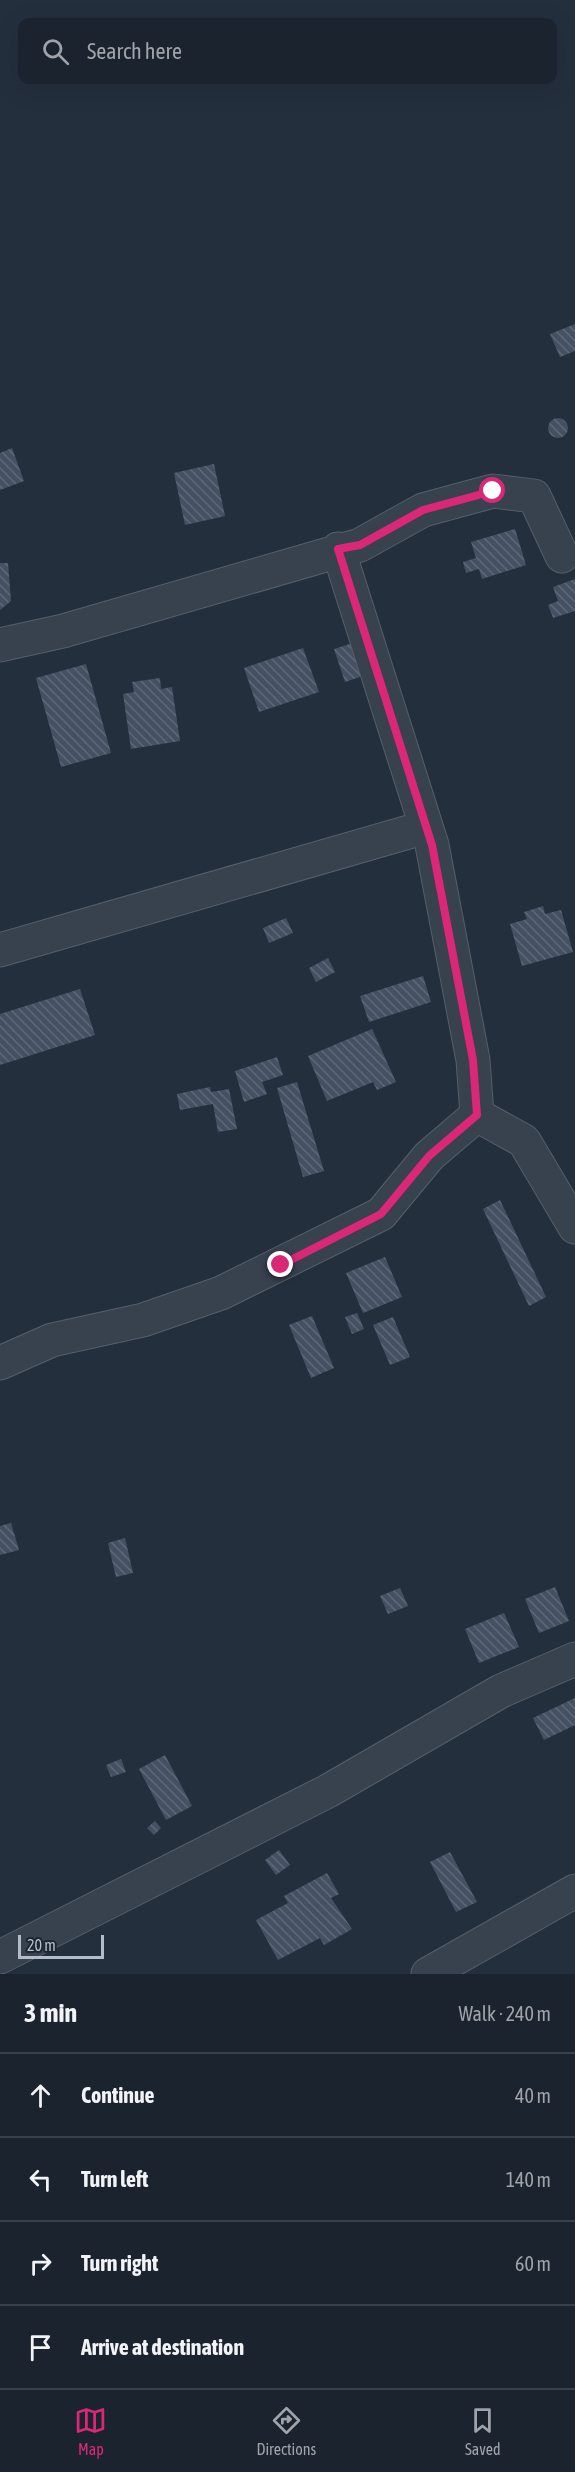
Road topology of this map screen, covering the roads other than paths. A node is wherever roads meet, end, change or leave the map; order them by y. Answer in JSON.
{"nodes":[{"id":1,"x":338,"y":549,"type":"junction"},
{"id":2,"x":562,"y":556,"type":"dead end"},
{"id":3,"x":0,"y":645,"type":"edge"},
{"id":4,"x":426,"y":827,"type":"junction"},
{"id":5,"x":0,"y":950,"type":"edge"},
{"id":6,"x":477,"y":1115,"type":"junction"},
{"id":7,"x":575,"y":1227,"type":"edge"},
{"id":8,"x":0,"y":1363,"type":"edge"},
{"id":9,"x":575,"y":1659,"type":"edge"},
{"id":10,"x":575,"y":1892,"type":"edge"},
{"id":11,"x":0,"y":1957,"type":"edge"},
{"id":12,"x":428,"y":1974,"type":"edge"}],
"edges":[{"from":1,"to":2,"type":"street"},
{"from":1,"to":3,"type":"street"},
{"from":1,"to":4,"type":"street"},
{"from":4,"to":5,"type":"street"},
{"from":4,"to":6,"type":"street"},
{"from":6,"to":7,"type":"street"},
{"from":6,"to":8,"type":"street"},
{"from":9,"to":11,"type":"street"},
{"from":10,"to":12,"type":"street"}]}
